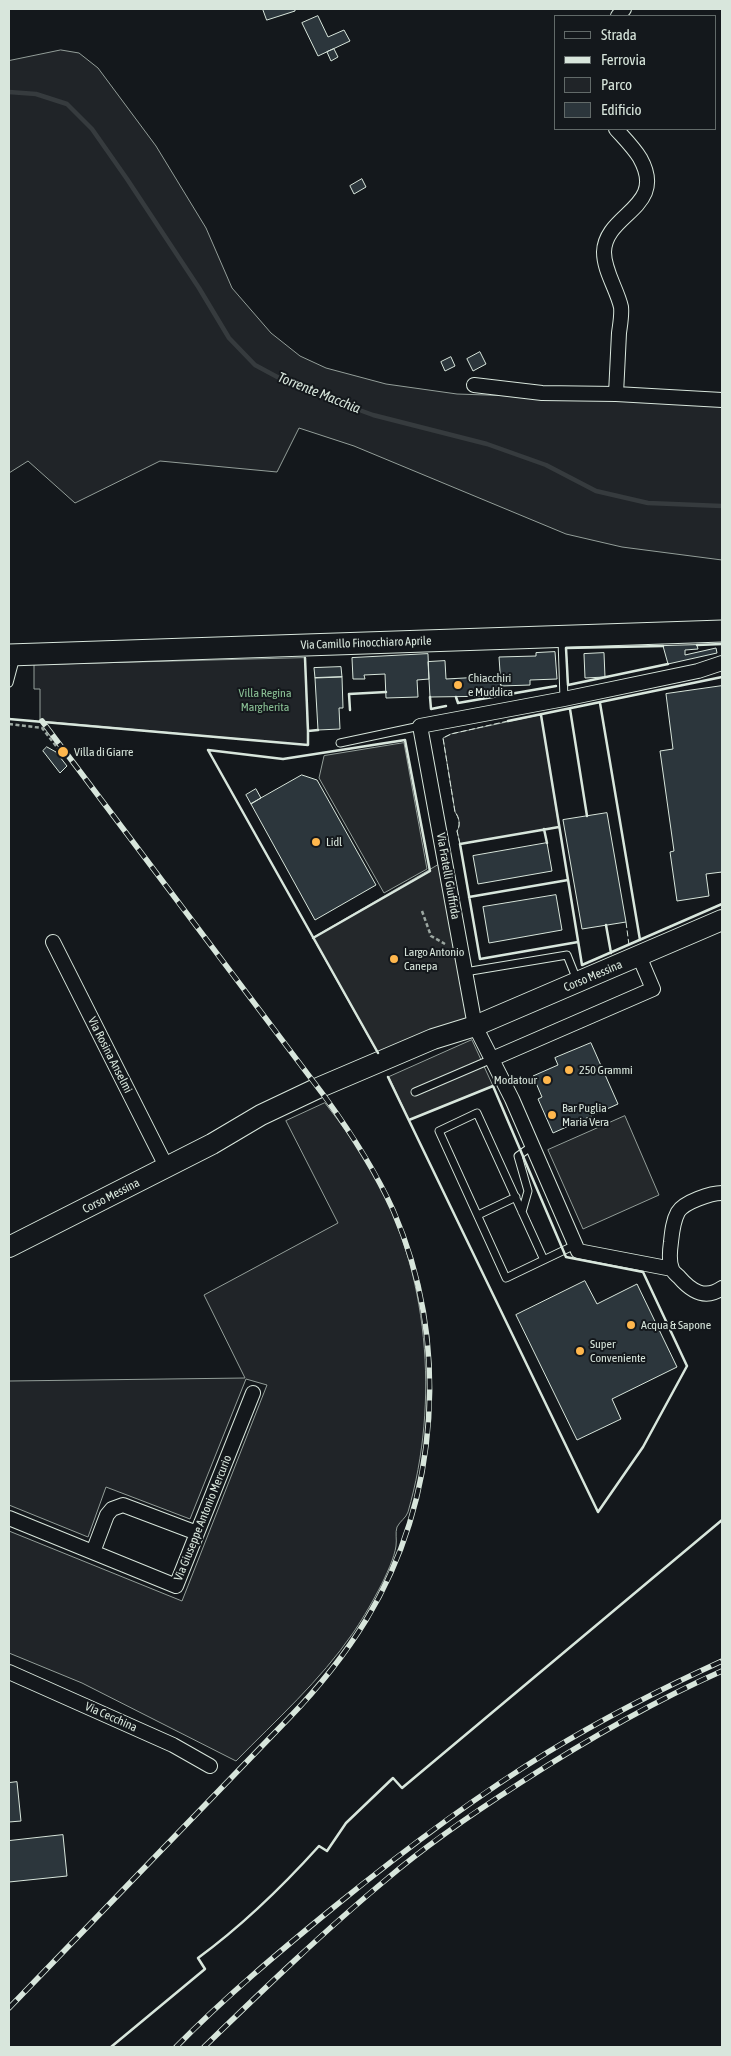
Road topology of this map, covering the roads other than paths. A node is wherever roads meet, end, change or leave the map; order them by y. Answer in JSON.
{"nodes":[{"id":1,"x":617,"y":130,"type":"edge"},
{"id":2,"x":474,"y":385,"type":"dead end"},
{"id":3,"x":616,"y":394,"type":"junction"},
{"id":4,"x":722,"y":400,"type":"edge"},
{"id":5,"x":722,"y":631,"type":"edge"},
{"id":6,"x":562,"y":637,"type":"junction"},
{"id":7,"x":13,"y":655,"type":"edge"},
{"id":8,"x":722,"y":663,"type":"edge"},
{"id":9,"x":9,"y":683,"type":"edge"},
{"id":10,"x":564,"y":699,"type":"junction"},
{"id":11,"x":420,"y":726,"type":"junction"},
{"id":12,"x":340,"y":743,"type":"dead end"},
{"id":13,"x":722,"y":920,"type":"edge"},
{"id":14,"x":53,"y":942,"type":"dead end"},
{"id":15,"x":639,"y":956,"type":"junction"},
{"id":16,"x":465,"y":972,"type":"junction"},
{"id":17,"x":578,"y":983,"type":"junction"},
{"id":18,"x":470,"y":1028,"type":"junction"},
{"id":19,"x":492,"y":1058,"type":"junction"},
{"id":20,"x":415,"y":1092,"type":"dead end"},
{"id":21,"x":532,"y":1146,"type":"junction"},
{"id":22,"x":167,"y":1168,"type":"junction"},
{"id":23,"x":722,"y":1193,"type":"edge"},
{"id":24,"x":516,"y":1198,"type":"junction"},
{"id":25,"x":522,"y":1212,"type":"junction"},
{"id":26,"x":478,"y":1215,"type":"junction"},
{"id":27,"x":575,"y":1245,"type":"junction"},
{"id":28,"x":9,"y":1247,"type":"edge"},
{"id":29,"x":544,"y":1260,"type":"junction"},
{"id":30,"x":672,"y":1269,"type":"junction"},
{"id":31,"x":722,"y":1288,"type":"edge"},
{"id":32,"x":253,"y":1393,"type":"dead end"},
{"id":33,"x":9,"y":1518,"type":"edge"},
{"id":34,"x":197,"y":1533,"type":"junction"},
{"id":35,"x":93,"y":1552,"type":"junction"},
{"id":36,"x":9,"y":1672,"type":"edge"},
{"id":37,"x":210,"y":1766,"type":"dead end"}],
"edges":[{"from":1,"to":3,"type":"street"},
{"from":2,"to":3,"type":"street"},
{"from":3,"to":4,"type":"street"},
{"from":5,"to":6,"type":"main road","name":"Via Camillo Finocchiaro Aprile"},
{"from":6,"to":7,"type":"main road","name":"Via Camillo Finocchiaro Aprile"},
{"from":6,"to":10,"type":"lane"},
{"from":7,"to":9,"type":"lane"},
{"from":8,"to":10,"type":"street"},
{"from":10,"to":11,"type":"street"},
{"from":11,"to":12,"type":"lane"},
{"from":11,"to":16,"type":"street","name":"Via Fratelli Giuffrida"},
{"from":13,"to":15,"type":"street","name":"Corso Messina"},
{"from":14,"to":22,"type":"street","name":"Via Rosina Anselmi"},
{"from":15,"to":17,"type":"street","name":"Corso Messina"},
{"from":15,"to":19,"type":"street"},
{"from":16,"to":17,"type":"lane"},
{"from":16,"to":18,"type":"street","name":"Via Fratelli Giuffrida"},
{"from":17,"to":18,"type":"street","name":"Corso Messina"},
{"from":18,"to":19,"type":"street","name":"Via Fratelli Giuffrida"},
{"from":18,"to":22,"type":"street","name":"Corso Messina"},
{"from":19,"to":20,"type":"lane"},
{"from":19,"to":21,"type":"street","name":"Via Fratelli Giuffrida"},
{"from":21,"to":25,"type":"lane"},
{"from":21,"to":27,"type":"street","name":"Via Fratelli Giuffrida"},
{"from":22,"to":28,"type":"street","name":"Corso Messina"},
{"from":23,"to":30,"type":"street"},
{"from":24,"to":25,"type":"lane"},
{"from":24,"to":26,"type":"lane"},
{"from":24,"to":26,"type":"lane"},
{"from":25,"to":29,"type":"lane"},
{"from":26,"to":29,"type":"lane"},
{"from":27,"to":29,"type":"lane"},
{"from":27,"to":30,"type":"street"},
{"from":30,"to":31,"type":"street"},
{"from":32,"to":34,"type":"street","name":"Via Giuseppe Antonio Mercurio"},
{"from":33,"to":35,"type":"street","name":"Via Giuseppe Antonio Mercurio"},
{"from":34,"to":35,"type":"street"},
{"from":34,"to":35,"type":"street","name":"Via Giuseppe Antonio Mercurio"},
{"from":36,"to":37,"type":"street","name":"Via Cecchina"}]}
